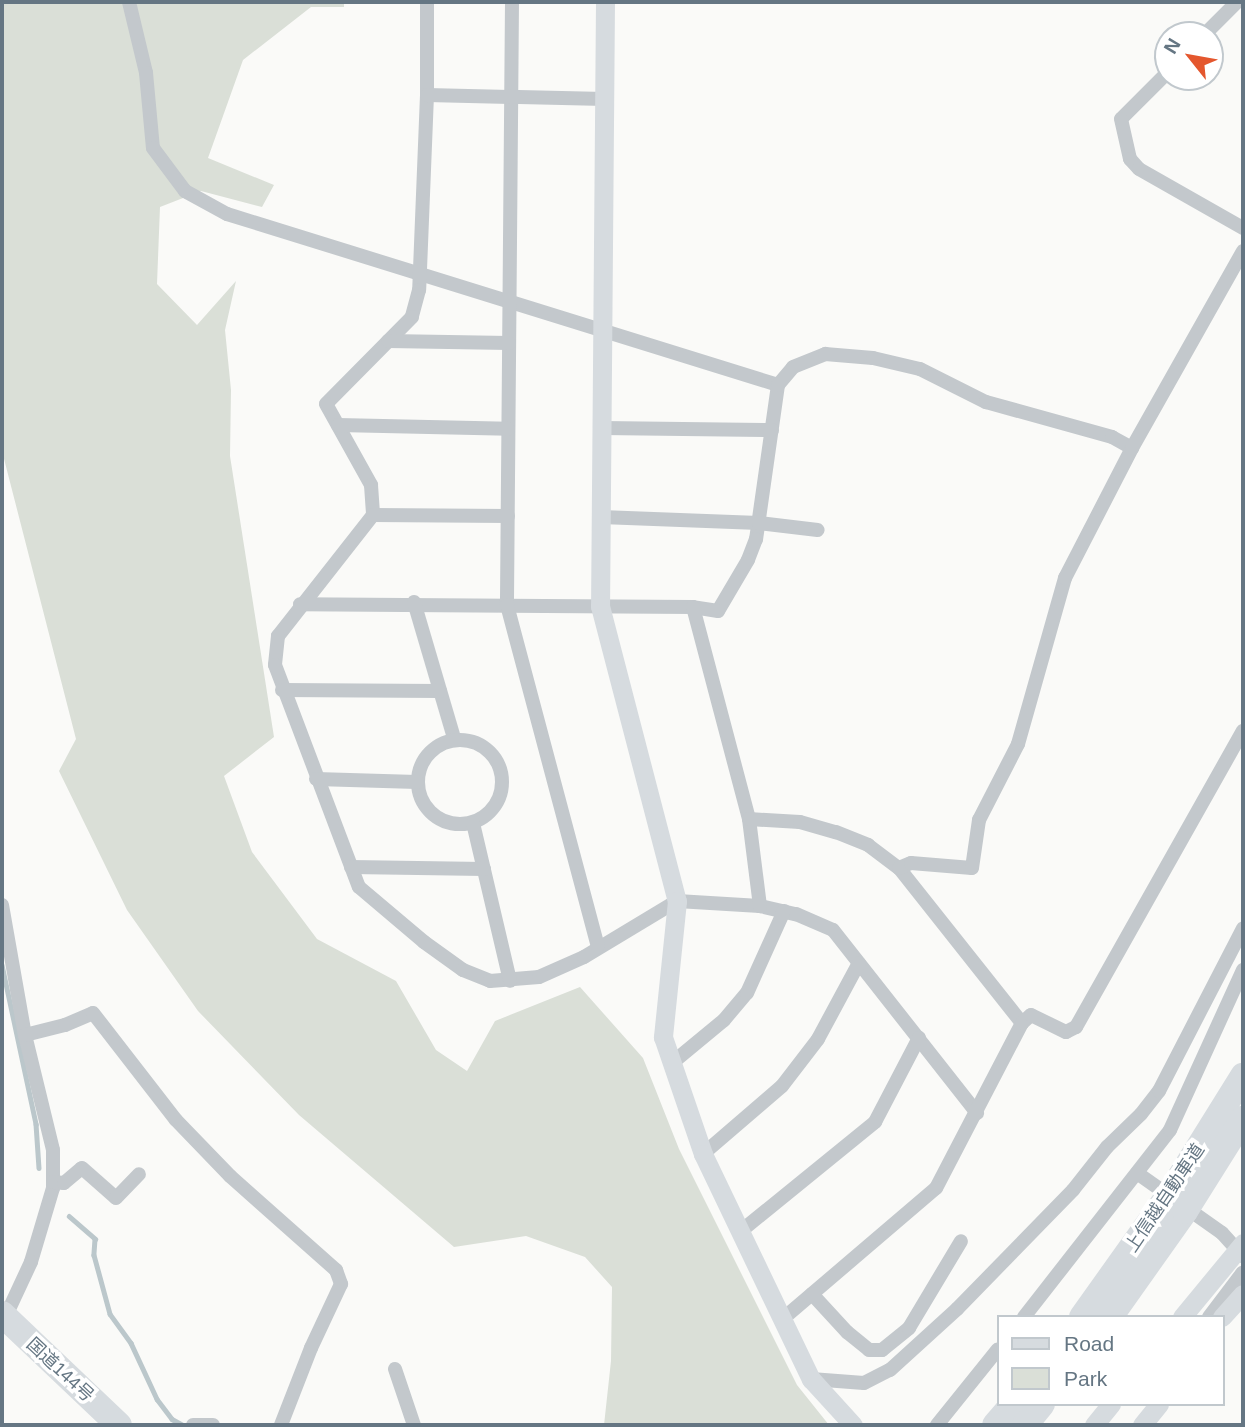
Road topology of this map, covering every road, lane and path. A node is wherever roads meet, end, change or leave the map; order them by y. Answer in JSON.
{"nodes":[{"id":1,"x":129,"y":2,"type":"edge"},
{"id":2,"x":427,"y":2,"type":"edge"},
{"id":3,"x":512,"y":2,"type":"edge"},
{"id":4,"x":605,"y":2,"type":"edge"},
{"id":5,"x":1237,"y":2,"type":"edge"},
{"id":6,"x":1218,"y":21,"type":"edge"},
{"id":7,"x":1154,"y":86,"type":"edge"},
{"id":8,"x":427,"y":95,"type":"junction"},
{"id":9,"x":509,"y":97,"type":"junction"},
{"id":10,"x":604,"y":99,"type":"junction"},
{"id":11,"x":1243,"y":228,"type":"edge"},
{"id":12,"x":1243,"y":251,"type":"edge"},
{"id":13,"x":418,"y":275,"type":"junction"},
{"id":14,"x":509,"y":299,"type":"junction"},
{"id":15,"x":603,"y":332,"type":"junction"},
{"id":16,"x":388,"y":341,"type":"junction"},
{"id":17,"x":509,"y":343,"type":"junction"},
{"id":18,"x":778,"y":385,"type":"junction"},
{"id":19,"x":338,"y":425,"type":"junction"},
{"id":20,"x":602,"y":428,"type":"junction"},
{"id":21,"x":508,"y":429,"type":"junction"},
{"id":22,"x":772,"y":430,"type":"junction"},
{"id":23,"x":1132,"y":448,"type":"junction"},
{"id":24,"x":373,"y":516,"type":"junction"},
{"id":25,"x":508,"y":516,"type":"junction"},
{"id":26,"x":601,"y":517,"type":"junction"},
{"id":27,"x":759,"y":523,"type":"junction"},
{"id":28,"x":818,"y":530,"type":"dead end"},
{"id":29,"x":414,"y":602,"type":"junction"},
{"id":30,"x":300,"y":604,"type":"junction"},
{"id":31,"x":507,"y":605,"type":"junction"},
{"id":32,"x":600,"y":607,"type":"junction"},
{"id":33,"x":693,"y":607,"type":"junction"},
{"id":34,"x":282,"y":690,"type":"junction"},
{"id":35,"x":440,"y":691,"type":"junction"},
{"id":36,"x":1243,"y":731,"type":"edge"},
{"id":37,"x":454,"y":738,"type":"junction"},
{"id":38,"x":316,"y":779,"type":"junction"},
{"id":39,"x":417,"y":782,"type":"junction"},
{"id":40,"x":749,"y":819,"type":"junction"},
{"id":41,"x":473,"y":823,"type":"junction"},
{"id":42,"x":351,"y":867,"type":"junction"},
{"id":43,"x":484,"y":869,"type":"junction"},
{"id":44,"x":899,"y":869,"type":"junction"},
{"id":45,"x":677,"y":901,"type":"junction"},
{"id":46,"x":2,"y":905,"type":"edge"},
{"id":47,"x":760,"y":906,"type":"junction"},
{"id":48,"x":784,"y":911,"type":"junction"},
{"id":49,"x":1243,"y":928,"type":"edge"},
{"id":50,"x":598,"y":946,"type":"junction"},
{"id":51,"x":859,"y":963,"type":"junction"},
{"id":52,"x":1243,"y":970,"type":"edge"},
{"id":53,"x":510,"y":981,"type":"junction"},
{"id":54,"x":1022,"y":1023,"type":"junction"},
{"id":55,"x":25,"y":1035,"type":"junction"},
{"id":56,"x":919,"y":1038,"type":"junction"},
{"id":57,"x":672,"y":1063,"type":"junction"},
{"id":58,"x":1243,"y":1076,"type":"edge"},
{"id":59,"x":976,"y":1113,"type":"junction"},
{"id":60,"x":1243,"y":1119,"type":"edge"},
{"id":61,"x":703,"y":1154,"type":"junction"},
{"id":62,"x":139,"y":1174,"type":"dead end"},
{"id":63,"x":1142,"y":1177,"type":"junction"},
{"id":64,"x":52,"y":1182,"type":"junction"},
{"id":65,"x":741,"y":1231,"type":"junction"},
{"id":66,"x":961,"y":1241,"type":"dead end"},
{"id":67,"x":1242,"y":1249,"type":"edge"},
{"id":68,"x":1243,"y":1272,"type":"edge"},
{"id":69,"x":812,"y":1294,"type":"junction"},
{"id":70,"x":1243,"y":1294,"type":"edge"},
{"id":71,"x":1026,"y":1315,"type":"edge"},
{"id":72,"x":1083,"y":1315,"type":"edge"},
{"id":73,"x":1111,"y":1315,"type":"edge"},
{"id":74,"x":1184,"y":1315,"type":"edge"},
{"id":75,"x":1211,"y":1315,"type":"edge"},
{"id":76,"x":1224,"y":1315,"type":"edge"},
{"id":77,"x":784,"y":1318,"type":"junction"},
{"id":78,"x":3,"y":1319,"type":"edge"},
{"id":79,"x":996,"y":1351,"type":"edge"},
{"id":80,"x":395,"y":1369,"type":"dead end"},
{"id":81,"x":811,"y":1379,"type":"junction"},
{"id":82,"x":1011,"y":1406,"type":"edge"},
{"id":83,"x":1040,"y":1406,"type":"edge"},
{"id":84,"x":1109,"y":1406,"type":"edge"},
{"id":85,"x":1156,"y":1406,"type":"edge"},
{"id":86,"x":848,"y":1421,"type":"edge"},
{"id":87,"x":194,"y":1424,"type":"edge"},
{"id":88,"x":119,"y":1425,"type":"edge"},
{"id":89,"x":213,"y":1425,"type":"edge"},
{"id":90,"x":281,"y":1425,"type":"edge"},
{"id":91,"x":414,"y":1425,"type":"edge"},
{"id":92,"x":937,"y":1425,"type":"edge"},
{"id":93,"x":995,"y":1425,"type":"edge"},
{"id":94,"x":1025,"y":1425,"type":"edge"},
{"id":95,"x":1094,"y":1425,"type":"edge"},
{"id":96,"x":1142,"y":1425,"type":"edge"}],
"edges":[{"from":1,"to":13,"type":"street"},
{"from":2,"to":8,"type":"street"},
{"from":3,"to":9,"type":"street"},
{"from":4,"to":10,"type":"street"},
{"from":5,"to":6,"type":"street"},
{"from":7,"to":11,"type":"street"},
{"from":8,"to":9,"type":"street"},
{"from":8,"to":13,"type":"street"},
{"from":9,"to":10,"type":"street"},
{"from":9,"to":14,"type":"street"},
{"from":10,"to":15,"type":"street"},
{"from":12,"to":23,"type":"street"},
{"from":13,"to":14,"type":"street"},
{"from":13,"to":16,"type":"street"},
{"from":14,"to":15,"type":"street"},
{"from":14,"to":17,"type":"street"},
{"from":15,"to":18,"type":"street"},
{"from":15,"to":20,"type":"street"},
{"from":16,"to":17,"type":"street"},
{"from":16,"to":19,"type":"street"},
{"from":17,"to":21,"type":"street"},
{"from":18,"to":22,"type":"street"},
{"from":18,"to":23,"type":"street"},
{"from":19,"to":21,"type":"street"},
{"from":19,"to":24,"type":"street"},
{"from":20,"to":22,"type":"street"},
{"from":20,"to":26,"type":"street"},
{"from":21,"to":25,"type":"street"},
{"from":22,"to":27,"type":"street"},
{"from":23,"to":44,"type":"street"},
{"from":24,"to":25,"type":"street"},
{"from":24,"to":30,"type":"street"},
{"from":25,"to":31,"type":"street"},
{"from":26,"to":27,"type":"street"},
{"from":26,"to":32,"type":"street"},
{"from":27,"to":28,"type":"street"},
{"from":27,"to":33,"type":"street"},
{"from":29,"to":30,"type":"street"},
{"from":29,"to":31,"type":"street"},
{"from":29,"to":35,"type":"street"},
{"from":30,"to":34,"type":"street"},
{"from":31,"to":32,"type":"street"},
{"from":31,"to":50,"type":"street"},
{"from":32,"to":33,"type":"street"},
{"from":32,"to":45,"type":"street"},
{"from":33,"to":40,"type":"street"},
{"from":34,"to":35,"type":"street"},
{"from":34,"to":38,"type":"street"},
{"from":35,"to":37,"type":"street"},
{"from":36,"to":54,"type":"street"},
{"from":37,"to":39,"type":"street"},
{"from":37,"to":41,"type":"street"},
{"from":38,"to":39,"type":"street"},
{"from":38,"to":42,"type":"street"},
{"from":39,"to":41,"type":"street"},
{"from":40,"to":44,"type":"street"},
{"from":40,"to":47,"type":"street"},
{"from":41,"to":43,"type":"street"},
{"from":42,"to":43,"type":"street"},
{"from":42,"to":53,"type":"street"},
{"from":43,"to":53,"type":"street"},
{"from":44,"to":54,"type":"street"},
{"from":45,"to":47,"type":"street"},
{"from":45,"to":50,"type":"street"},
{"from":45,"to":57,"type":"street"},
{"from":46,"to":55,"type":"street"},
{"from":47,"to":48,"type":"street"},
{"from":48,"to":51,"type":"street"},
{"from":48,"to":57,"type":"street"},
{"from":49,"to":81,"type":"street"},
{"from":50,"to":53,"type":"street"},
{"from":51,"to":56,"type":"street"},
{"from":51,"to":61,"type":"street"},
{"from":52,"to":63,"type":"street"},
{"from":54,"to":59,"type":"street"},
{"from":55,"to":64,"type":"street"},
{"from":55,"to":90,"type":"street"},
{"from":56,"to":59,"type":"street"},
{"from":56,"to":65,"type":"street"},
{"from":57,"to":61,"type":"street"},
{"from":58,"to":72,"type":"highway","name":"上信越自動車道"},
{"from":59,"to":69,"type":"street"},
{"from":60,"to":73,"type":"highway","name":"上信越自動車道"},
{"from":61,"to":65,"type":"street"},
{"from":62,"to":64,"type":"street"},
{"from":63,"to":67,"type":"street"},
{"from":63,"to":71,"type":"street"},
{"from":64,"to":78,"type":"street"},
{"from":65,"to":77,"type":"street"},
{"from":66,"to":69,"type":"street"},
{"from":67,"to":74,"type":"street"},
{"from":68,"to":75,"type":"street"},
{"from":69,"to":77,"type":"street"},
{"from":70,"to":76,"type":"street"},
{"from":77,"to":81,"type":"street"},
{"from":78,"to":88,"type":"highway","name":"国道144号"},
{"from":79,"to":92,"type":"street"},
{"from":80,"to":91,"type":"street"},
{"from":81,"to":86,"type":"street"},
{"from":82,"to":93,"type":"highway"},
{"from":83,"to":94,"type":"highway"},
{"from":84,"to":95,"type":"street"},
{"from":85,"to":96,"type":"street"},
{"from":87,"to":89,"type":"street"}]}
